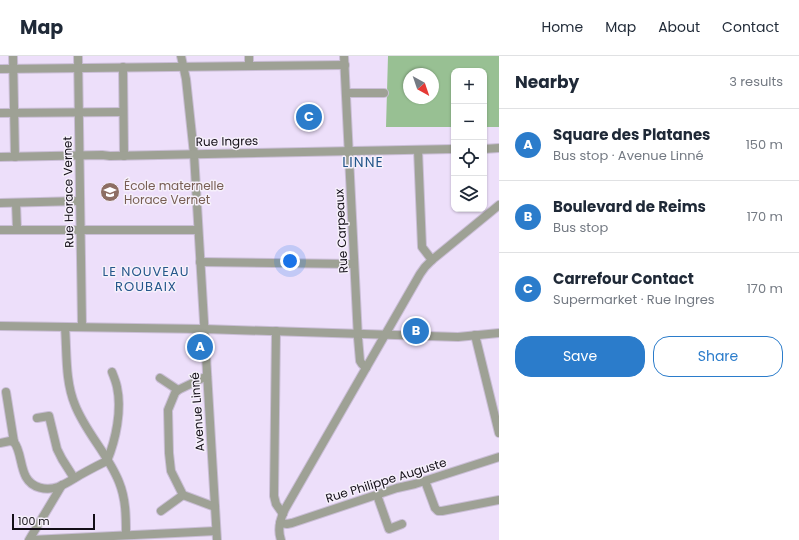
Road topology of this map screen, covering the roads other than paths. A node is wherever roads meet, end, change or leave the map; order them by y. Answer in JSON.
{"nodes":[{"id":1,"x":13,"y":56,"type":"edge"},
{"id":2,"x":78,"y":56,"type":"edge"},
{"id":3,"x":182,"y":56,"type":"edge"},
{"id":4,"x":249,"y":56,"type":"edge"},
{"id":5,"x":291,"y":56,"type":"edge"},
{"id":6,"x":344,"y":56,"type":"edge"},
{"id":7,"x":344,"y":65,"type":"junction"},
{"id":8,"x":183,"y":66,"type":"junction"},
{"id":9,"x":249,"y":66,"type":"junction"},
{"id":10,"x":292,"y":66,"type":"junction"},
{"id":11,"x":123,"y":67,"type":"junction"},
{"id":12,"x":78,"y":68,"type":"junction"},
{"id":13,"x":0,"y":69,"type":"edge"},
{"id":14,"x":14,"y":69,"type":"junction"},
{"id":15,"x":346,"y":93,"type":"junction"},
{"id":16,"x":384,"y":93,"type":"dead end"},
{"id":17,"x":79,"y":112,"type":"junction"},
{"id":18,"x":123,"y":112,"type":"junction"},
{"id":19,"x":0,"y":113,"type":"edge"},
{"id":20,"x":14,"y":113,"type":"junction"},
{"id":21,"x":487,"y":148,"type":"edge"},
{"id":22,"x":499,"y":148,"type":"edge"},
{"id":23,"x":451,"y":149,"type":"edge"},
{"id":24,"x":418,"y":150,"type":"junction"},
{"id":25,"x":349,"y":151,"type":"junction"},
{"id":26,"x":194,"y":154,"type":"junction"},
{"id":27,"x":80,"y":155,"type":"junction"},
{"id":28,"x":124,"y":156,"type":"junction"},
{"id":29,"x":0,"y":157,"type":"edge"},
{"id":30,"x":14,"y":157,"type":"junction"},
{"id":31,"x":80,"y":201,"type":"junction"},
{"id":32,"x":0,"y":203,"type":"edge"},
{"id":33,"x":16,"y":203,"type":"junction"},
{"id":34,"x":499,"y":205,"type":"edge"},
{"id":35,"x":0,"y":230,"type":"edge"},
{"id":36,"x":17,"y":230,"type":"junction"},
{"id":37,"x":81,"y":230,"type":"junction"},
{"id":38,"x":198,"y":230,"type":"junction"},
{"id":39,"x":432,"y":260,"type":"junction"},
{"id":40,"x":200,"y":262,"type":"junction"},
{"id":41,"x":354,"y":264,"type":"junction"},
{"id":42,"x":0,"y":326,"type":"edge"},
{"id":43,"x":65,"y":327,"type":"junction"},
{"id":44,"x":82,"y":327,"type":"junction"},
{"id":45,"x":204,"y":329,"type":"junction"},
{"id":46,"x":276,"y":331,"type":"junction"},
{"id":47,"x":358,"y":333,"type":"junction"},
{"id":48,"x":499,"y":333,"type":"edge"},
{"id":49,"x":385,"y":334,"type":"junction"},
{"id":50,"x":475,"y":335,"type":"junction"},
{"id":51,"x":366,"y":368,"type":"junction"},
{"id":52,"x":112,"y":372,"type":"dead end"},
{"id":53,"x":207,"y":376,"type":"junction"},
{"id":54,"x":160,"y":378,"type":"dead end"},
{"id":55,"x":178,"y":390,"type":"junction"},
{"id":56,"x":6,"y":392,"type":"dead end"},
{"id":57,"x":37,"y":418,"type":"dead end"},
{"id":58,"x":499,"y":433,"type":"edge"},
{"id":59,"x":14,"y":442,"type":"junction"},
{"id":60,"x":0,"y":443,"type":"edge"},
{"id":61,"x":499,"y":457,"type":"edge"},
{"id":62,"x":107,"y":461,"type":"junction"},
{"id":63,"x":74,"y":478,"type":"junction"},
{"id":64,"x":426,"y":481,"type":"junction"},
{"id":65,"x":62,"y":485,"type":"junction"},
{"id":66,"x":183,"y":495,"type":"junction"},
{"id":67,"x":377,"y":495,"type":"junction"},
{"id":68,"x":499,"y":500,"type":"edge"},
{"id":69,"x":215,"y":507,"type":"junction"},
{"id":70,"x":161,"y":510,"type":"dead end"},
{"id":71,"x":283,"y":514,"type":"junction"},
{"id":72,"x":280,"y":523,"type":"junction"},
{"id":73,"x":402,"y":524,"type":"dead end"},
{"id":74,"x":216,"y":531,"type":"junction"},
{"id":75,"x":126,"y":535,"type":"junction"},
{"id":76,"x":136,"y":537,"type":"edge"},
{"id":77,"x":30,"y":540,"type":"edge"},
{"id":78,"x":217,"y":540,"type":"edge"},
{"id":79,"x":281,"y":540,"type":"edge"}],
"edges":[{"from":1,"to":14,"type":"street"},
{"from":2,"to":12,"type":"street","name":"Rue Horace Vernet"},
{"from":3,"to":8,"type":"street","name":"Avenue Linné"},
{"from":4,"to":9,"type":"street"},
{"from":5,"to":10,"type":"street"},
{"from":6,"to":7,"type":"street","name":"Rue Carpeaux"},
{"from":7,"to":10,"type":"street"},
{"from":7,"to":15,"type":"street","name":"Rue Carpeaux"},
{"from":8,"to":9,"type":"street"},
{"from":8,"to":11,"type":"street"},
{"from":8,"to":26,"type":"street","name":"Avenue Linné"},
{"from":9,"to":10,"type":"street"},
{"from":11,"to":12,"type":"street"},
{"from":11,"to":18,"type":"street"},
{"from":12,"to":14,"type":"street"},
{"from":12,"to":17,"type":"street","name":"Rue Horace Vernet"},
{"from":13,"to":14,"type":"street"},
{"from":14,"to":20,"type":"street"},
{"from":15,"to":16,"type":"street"},
{"from":15,"to":25,"type":"street","name":"Rue Carpeaux"},
{"from":17,"to":18,"type":"street"},
{"from":17,"to":20,"type":"street"},
{"from":17,"to":27,"type":"street","name":"Rue Horace Vernet"},
{"from":18,"to":28,"type":"street"},
{"from":19,"to":20,"type":"street"},
{"from":20,"to":30,"type":"street"},
{"from":21,"to":22,"type":"street"},
{"from":23,"to":24,"type":"street","name":"Rue Ingres"},
{"from":24,"to":25,"type":"street","name":"Rue Ingres"},
{"from":24,"to":39,"type":"street"},
{"from":25,"to":26,"type":"street","name":"Rue Ingres"},
{"from":25,"to":41,"type":"street","name":"Rue Carpeaux"},
{"from":26,"to":28,"type":"street","name":"Rue Ingres"},
{"from":26,"to":38,"type":"street","name":"Avenue Linné"},
{"from":27,"to":28,"type":"street","name":"Rue Ingres"},
{"from":27,"to":30,"type":"street","name":"Rue Ingres"},
{"from":27,"to":31,"type":"street","name":"Rue Horace Vernet"},
{"from":29,"to":30,"type":"street","name":"Rue Ingres"},
{"from":31,"to":33,"type":"street"},
{"from":31,"to":37,"type":"street","name":"Rue Horace Vernet"},
{"from":32,"to":33,"type":"street"},
{"from":33,"to":36,"type":"street"},
{"from":34,"to":39,"type":"street"},
{"from":35,"to":36,"type":"street"},
{"from":36,"to":37,"type":"street"},
{"from":37,"to":38,"type":"street"},
{"from":37,"to":44,"type":"street","name":"Rue Horace Vernet"},
{"from":38,"to":40,"type":"street","name":"Avenue Linné"},
{"from":39,"to":49,"type":"street"},
{"from":40,"to":41,"type":"street"},
{"from":40,"to":45,"type":"street","name":"Avenue Linné"},
{"from":41,"to":47,"type":"street","name":"Rue Carpeaux"},
{"from":42,"to":43,"type":"street"},
{"from":43,"to":44,"type":"street"},
{"from":43,"to":62,"type":"street"},
{"from":44,"to":45,"type":"street"},
{"from":45,"to":46,"type":"street"},
{"from":45,"to":53,"type":"street","name":"Avenue Linné"},
{"from":46,"to":47,"type":"street"},
{"from":46,"to":71,"type":"street"},
{"from":47,"to":49,"type":"street"},
{"from":47,"to":51,"type":"street","name":"Rue Carpeaux"},
{"from":48,"to":50,"type":"street"},
{"from":49,"to":50,"type":"street"},
{"from":49,"to":51,"type":"street"},
{"from":50,"to":58,"type":"street"},
{"from":51,"to":71,"type":"street"},
{"from":52,"to":62,"type":"street"},
{"from":53,"to":55,"type":"street"},
{"from":53,"to":69,"type":"street","name":"Avenue Linné"},
{"from":54,"to":55,"type":"street"},
{"from":55,"to":66,"type":"street"},
{"from":56,"to":59,"type":"street"},
{"from":57,"to":63,"type":"street"},
{"from":59,"to":60,"type":"street"},
{"from":59,"to":65,"type":"street"},
{"from":61,"to":64,"type":"street","name":"Rue Philippe Auguste"},
{"from":62,"to":63,"type":"street"},
{"from":62,"to":75,"type":"street"},
{"from":63,"to":65,"type":"street"},
{"from":64,"to":67,"type":"street","name":"Rue Philippe Auguste"},
{"from":64,"to":68,"type":"street"},
{"from":65,"to":77,"type":"street"},
{"from":66,"to":69,"type":"street"},
{"from":66,"to":70,"type":"street"},
{"from":67,"to":72,"type":"street","name":"Rue Philippe Auguste"},
{"from":67,"to":73,"type":"street"},
{"from":69,"to":74,"type":"street","name":"Avenue Linné"},
{"from":71,"to":72,"type":"street"},
{"from":72,"to":79,"type":"street"},
{"from":74,"to":76,"type":"street"},
{"from":74,"to":78,"type":"street","name":"Avenue Linné"},
{"from":75,"to":76,"type":"street"},
{"from":75,"to":77,"type":"street"}]}
